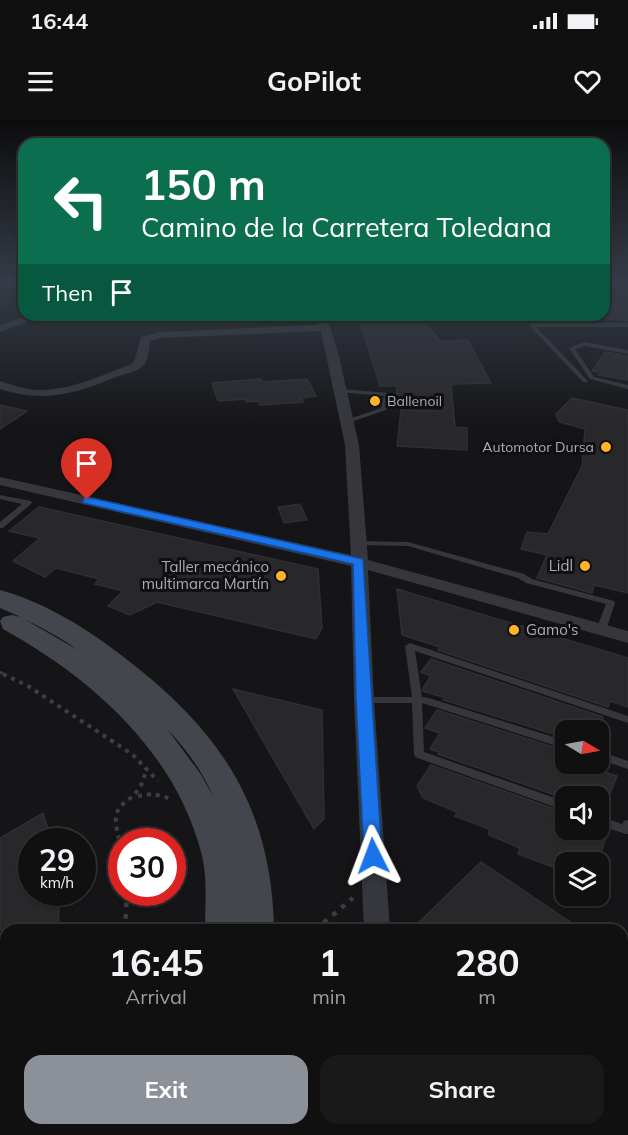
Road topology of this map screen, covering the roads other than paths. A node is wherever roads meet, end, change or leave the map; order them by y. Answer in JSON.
{"nodes":[{"id":1,"x":222,"y":330,"type":"edge"},
{"id":2,"x":325,"y":330,"type":"edge"},
{"id":3,"x":537,"y":330,"type":"edge"},
{"id":4,"x":628,"y":352,"type":"edge"},
{"id":5,"x":585,"y":381,"type":"dead end"},
{"id":6,"x":0,"y":385,"type":"edge"},
{"id":7,"x":628,"y":387,"type":"edge"},
{"id":8,"x":341,"y":391,"type":"junction"},
{"id":9,"x":385,"y":405,"type":"junction"},
{"id":10,"x":444,"y":406,"type":"dead end"},
{"id":11,"x":348,"y":421,"type":"junction"},
{"id":12,"x":0,"y":481,"type":"edge"},
{"id":13,"x":0,"y":497,"type":"edge"},
{"id":14,"x":0,"y":526,"type":"edge"},
{"id":15,"x":359,"y":543,"type":"junction"},
{"id":16,"x":359,"y":562,"type":"junction"},
{"id":17,"x":0,"y":598,"type":"edge"},
{"id":18,"x":0,"y":617,"type":"edge"},
{"id":19,"x":601,"y":630,"type":"junction"},
{"id":20,"x":628,"y":637,"type":"edge"},
{"id":21,"x":363,"y":700,"type":"junction"},
{"id":22,"x":417,"y":700,"type":"junction"},
{"id":23,"x":628,"y":720,"type":"edge"},
{"id":24,"x":555,"y":741,"type":"edge"},
{"id":25,"x":609,"y":759,"type":"edge"},
{"id":26,"x":628,"y":765,"type":"edge"},
{"id":27,"x":555,"y":803,"type":"edge"},
{"id":28,"x":609,"y":824,"type":"edge"},
{"id":29,"x":628,"y":824,"type":"edge"},
{"id":30,"x":224,"y":924,"type":"edge"},
{"id":31,"x":255,"y":924,"type":"edge"},
{"id":32,"x":377,"y":924,"type":"edge"}],
"edges":[{"from":1,"to":6,"type":"street"},
{"from":2,"to":8,"type":"street"},
{"from":3,"to":5,"type":"lane"},
{"from":4,"to":7,"type":"lane"},
{"from":8,"to":9,"type":"lane"},
{"from":8,"to":11,"type":"street"},
{"from":9,"to":10,"type":"lane"},
{"from":9,"to":11,"type":"lane"},
{"from":11,"to":15,"type":"street"},
{"from":12,"to":16,"type":"street"},
{"from":13,"to":14,"type":"lane"},
{"from":15,"to":16,"type":"street"},
{"from":15,"to":19,"type":"lane"},
{"from":16,"to":19,"type":"street"},
{"from":16,"to":21,"type":"street"},
{"from":17,"to":31,"type":"main road"},
{"from":18,"to":30,"type":"main road"},
{"from":19,"to":20,"type":"street"},
{"from":21,"to":22,"type":"lane"},
{"from":21,"to":32,"type":"street"},
{"from":22,"to":23,"type":"lane"},
{"from":22,"to":24,"type":"lane"},
{"from":22,"to":27,"type":"lane"},
{"from":25,"to":26,"type":"lane"},
{"from":28,"to":29,"type":"lane"}]}
